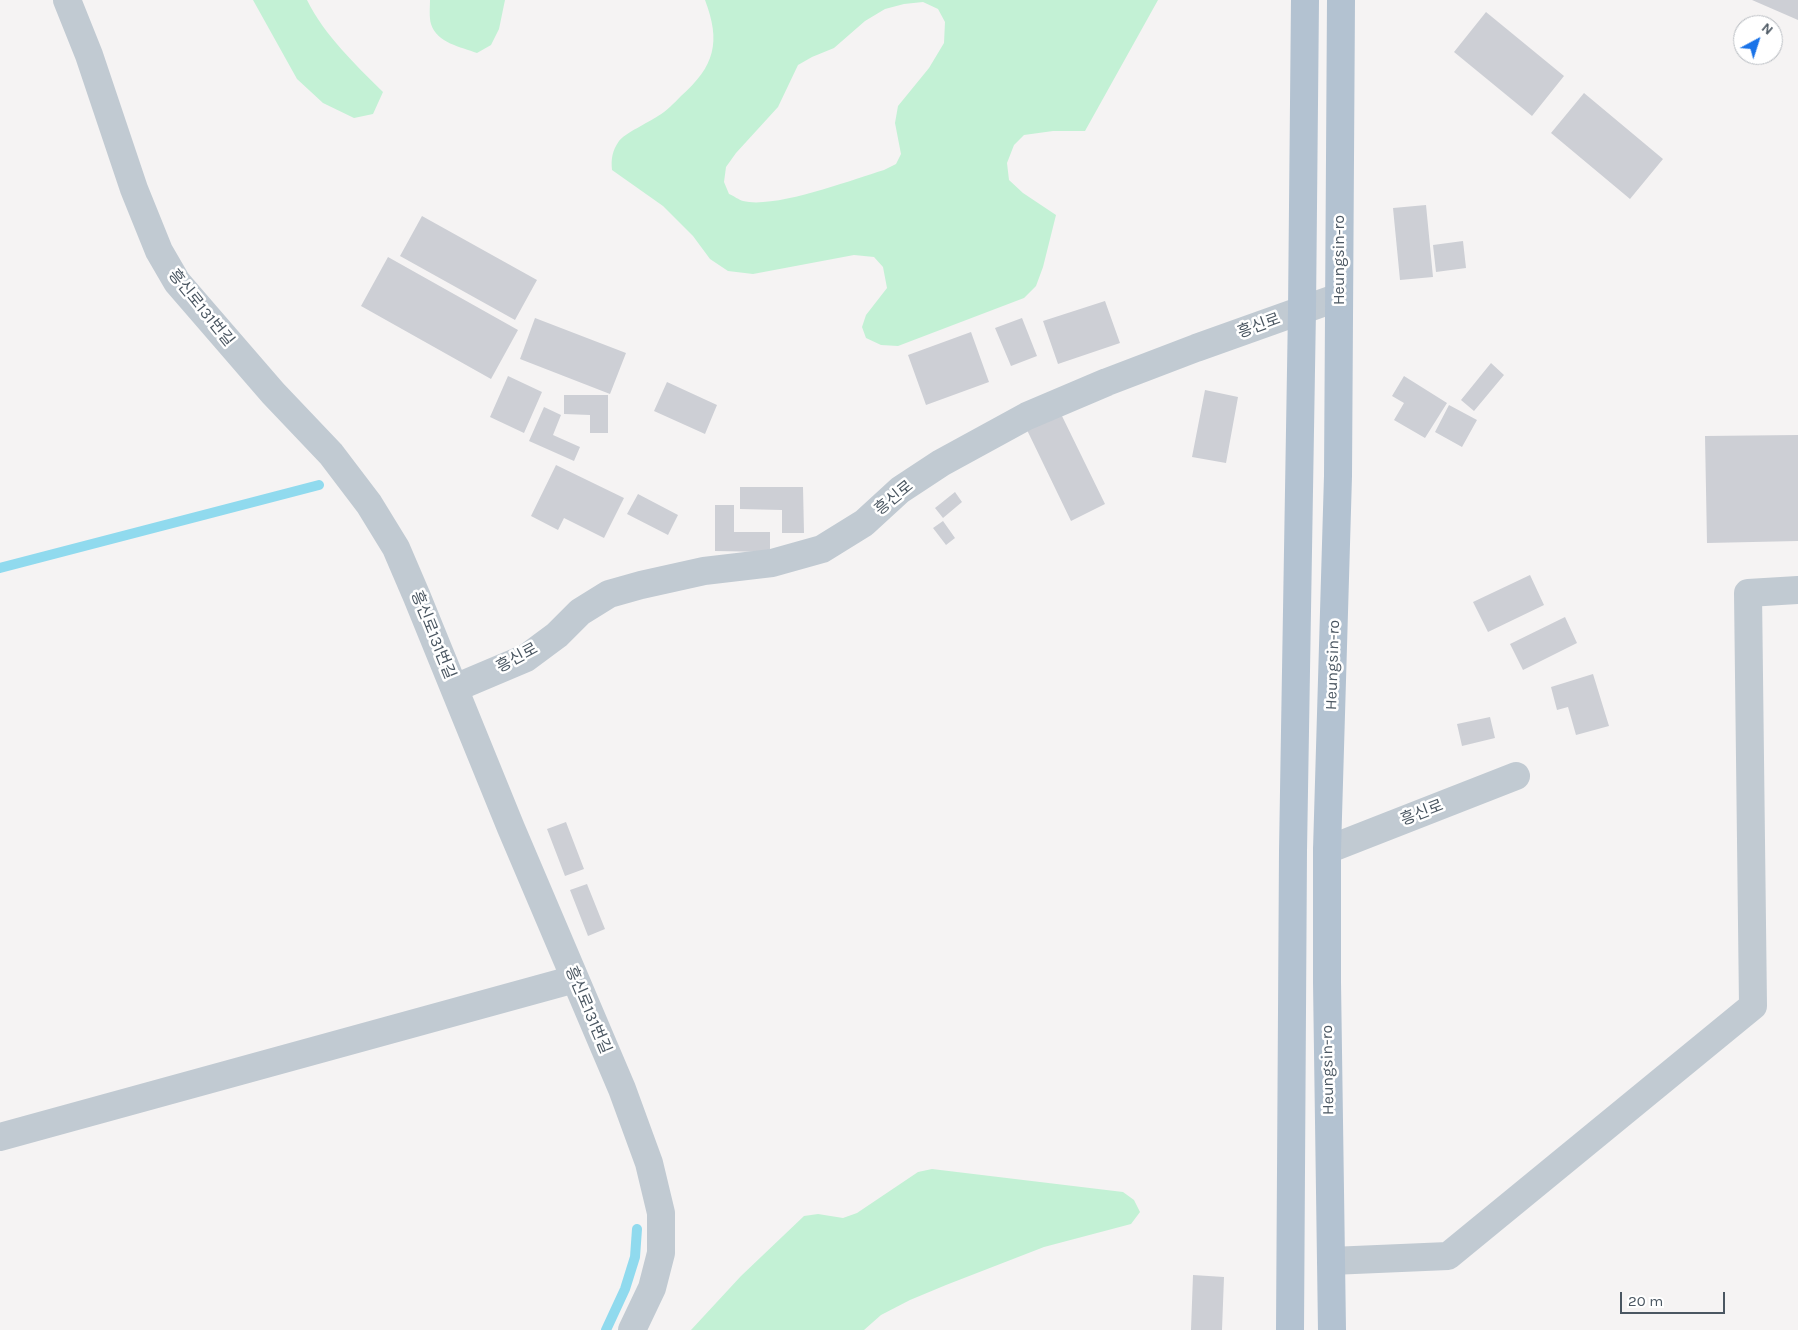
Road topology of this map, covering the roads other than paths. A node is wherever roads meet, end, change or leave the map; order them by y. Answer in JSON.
{"nodes":[{"id":1,"x":67,"y":0,"type":"edge"},
{"id":2,"x":1305,"y":0,"type":"edge"},
{"id":3,"x":1341,"y":0,"type":"edge"},
{"id":4,"x":1339,"y":297,"type":"junction"},
{"id":5,"x":1302,"y":310,"type":"junction"},
{"id":6,"x":1798,"y":590,"type":"edge"},
{"id":7,"x":455,"y":688,"type":"junction"},
{"id":8,"x":1516,"y":776,"type":"dead end"},
{"id":9,"x":1327,"y":850,"type":"junction"},
{"id":10,"x":575,"y":979,"type":"junction"},
{"id":11,"x":0,"y":1137,"type":"edge"},
{"id":12,"x":1331,"y":1262,"type":"junction"},
{"id":13,"x":632,"y":1330,"type":"edge"},
{"id":14,"x":1290,"y":1330,"type":"edge"},
{"id":15,"x":1332,"y":1330,"type":"edge"}],
"edges":[{"from":1,"to":7,"type":"street","name":"흥신로131번길"},
{"from":2,"to":5,"type":"main road"},
{"from":3,"to":4,"type":"main road","name":"Heungsin-ro"},
{"from":4,"to":5,"type":"street","name":"흥신로"},
{"from":4,"to":9,"type":"main road","name":"Heungsin-ro"},
{"from":5,"to":7,"type":"street","name":"흥신로"},
{"from":5,"to":14,"type":"main road"},
{"from":6,"to":12,"type":"street"},
{"from":7,"to":10,"type":"street","name":"흥신로131번길"},
{"from":8,"to":9,"type":"street","name":"흥신로"},
{"from":9,"to":12,"type":"main road","name":"Heungsin-ro"},
{"from":10,"to":11,"type":"street"},
{"from":10,"to":13,"type":"street","name":"흥신로131번길"},
{"from":12,"to":15,"type":"main road","name":"Heungsin-ro"}]}
